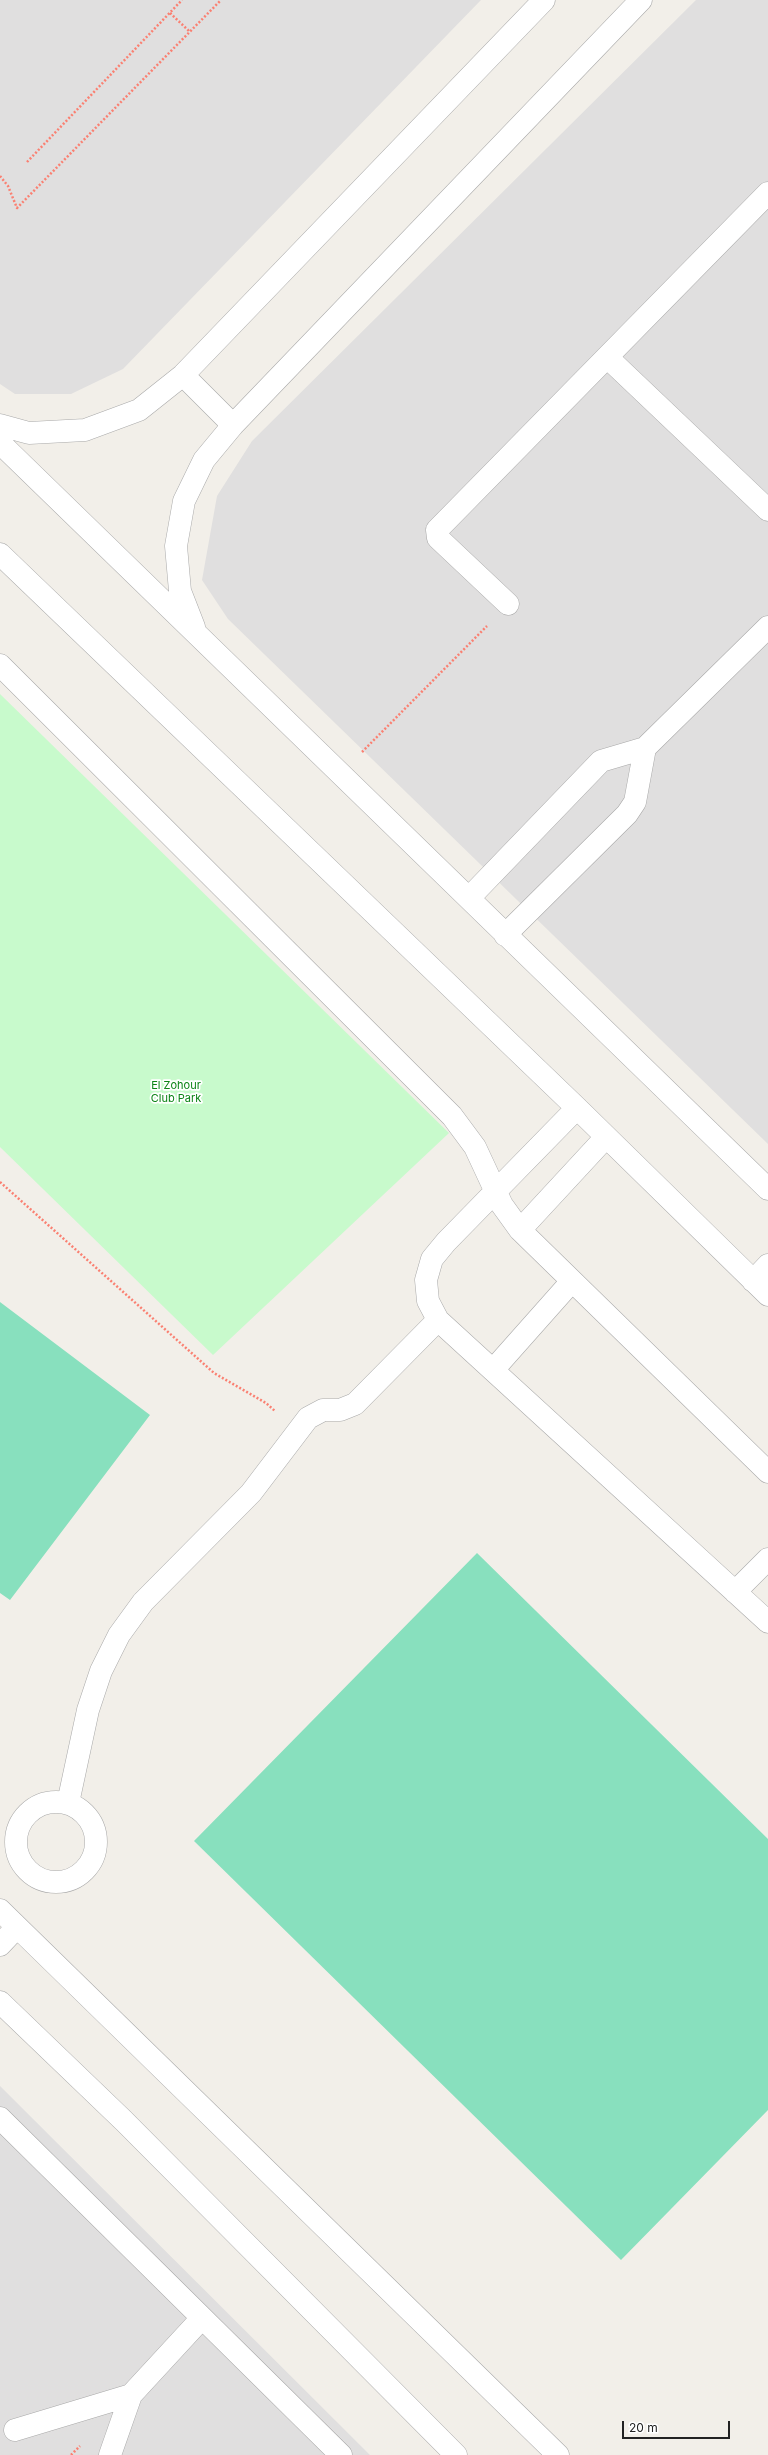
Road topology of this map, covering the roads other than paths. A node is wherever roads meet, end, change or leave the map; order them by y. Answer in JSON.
{"nodes":[{"id":1,"x":544,"y":0,"type":"edge"},
{"id":2,"x":641,"y":0,"type":"edge"},
{"id":3,"x":768,"y":193,"type":"edge"},
{"id":4,"x":607,"y":356,"type":"junction"},
{"id":5,"x":183,"y":375,"type":"junction"},
{"id":6,"x":0,"y":425,"type":"edge"},
{"id":7,"x":233,"y":425,"type":"junction"},
{"id":8,"x":0,"y":443,"type":"edge"},
{"id":9,"x":768,"y":510,"type":"edge"},
{"id":10,"x":0,"y":554,"type":"edge"},
{"id":11,"x":508,"y":604,"type":"road end"},
{"id":12,"x":768,"y":627,"type":"edge"},
{"id":13,"x":196,"y":633,"type":"junction"},
{"id":14,"x":0,"y":665,"type":"edge"},
{"id":15,"x":645,"y":748,"type":"junction"},
{"id":16,"x":469,"y":898,"type":"junction"},
{"id":17,"x":505,"y":935,"type":"junction"},
{"id":18,"x":577,"y":1108,"type":"junction"},
{"id":19,"x":606,"y":1137,"type":"junction"},
{"id":20,"x":768,"y":1189,"type":"edge"},
{"id":21,"x":495,"y":1192,"type":"junction"},
{"id":22,"x":520,"y":1230,"type":"junction"},
{"id":23,"x":768,"y":1265,"type":"edge"},
{"id":24,"x":572,"y":1281,"type":"junction"},
{"id":25,"x":760,"y":1288,"type":"edge"},
{"id":26,"x":438,"y":1320,"type":"junction"},
{"id":27,"x":493,"y":1370,"type":"junction"},
{"id":28,"x":768,"y":1472,"type":"edge"},
{"id":29,"x":768,"y":1559,"type":"edge"},
{"id":30,"x":735,"y":1592,"type":"junction"},
{"id":31,"x":768,"y":1622,"type":"edge"},
{"id":32,"x":68,"y":1803,"type":"junction"},
{"id":33,"x":8,"y":1828,"type":"edge"},
{"id":34,"x":0,"y":1910,"type":"edge"},
{"id":35,"x":17,"y":1927,"type":"junction"},
{"id":36,"x":0,"y":1945,"type":"edge"},
{"id":37,"x":0,"y":2002,"type":"edge"},
{"id":38,"x":0,"y":2118,"type":"edge"},
{"id":39,"x":202,"y":2318,"type":"junction"},
{"id":40,"x":131,"y":2395,"type":"junction"},
{"id":41,"x":16,"y":2430,"type":"dead end"},
{"id":42,"x":110,"y":2455,"type":"edge"},
{"id":43,"x":341,"y":2455,"type":"edge"},
{"id":44,"x":456,"y":2455,"type":"edge"},
{"id":45,"x":558,"y":2455,"type":"edge"}],
"edges":[{"from":1,"to":5,"type":"street"},
{"from":2,"to":7,"type":"street"},
{"from":3,"to":4,"type":"street"},
{"from":4,"to":9,"type":"street"},
{"from":4,"to":11,"type":"street"},
{"from":5,"to":6,"type":"street"},
{"from":5,"to":7,"type":"street"},
{"from":7,"to":13,"type":"street"},
{"from":8,"to":13,"type":"street"},
{"from":10,"to":18,"type":"street"},
{"from":12,"to":15,"type":"street"},
{"from":13,"to":16,"type":"street"},
{"from":14,"to":21,"type":"street"},
{"from":15,"to":16,"type":"street"},
{"from":15,"to":17,"type":"street"},
{"from":16,"to":17,"type":"street"},
{"from":17,"to":20,"type":"street"},
{"from":18,"to":19,"type":"street"},
{"from":18,"to":21,"type":"street"},
{"from":19,"to":22,"type":"street"},
{"from":19,"to":25,"type":"street"},
{"from":21,"to":22,"type":"street"},
{"from":21,"to":26,"type":"street"},
{"from":22,"to":24,"type":"street"},
{"from":23,"to":25,"type":"street"},
{"from":24,"to":27,"type":"street"},
{"from":24,"to":28,"type":"street"},
{"from":26,"to":27,"type":"street"},
{"from":26,"to":32,"type":"street"},
{"from":27,"to":30,"type":"street"},
{"from":29,"to":30,"type":"street"},
{"from":30,"to":31,"type":"street"},
{"from":32,"to":33,"type":"street"},
{"from":32,"to":33,"type":"street"},
{"from":34,"to":35,"type":"street"},
{"from":35,"to":36,"type":"street"},
{"from":35,"to":45,"type":"street"},
{"from":37,"to":44,"type":"street"},
{"from":38,"to":39,"type":"street"},
{"from":39,"to":40,"type":"street"},
{"from":39,"to":43,"type":"street"},
{"from":40,"to":41,"type":"street"},
{"from":40,"to":42,"type":"street"}]}
